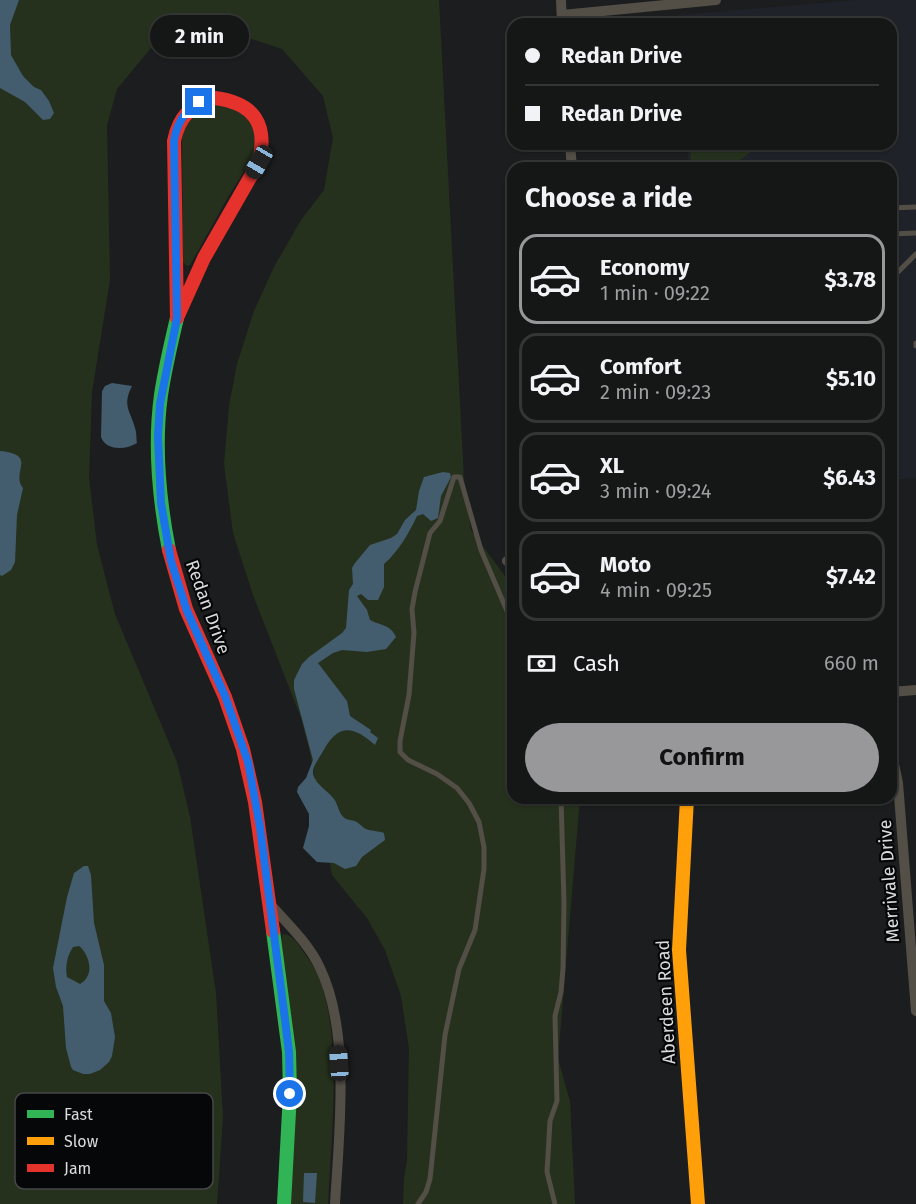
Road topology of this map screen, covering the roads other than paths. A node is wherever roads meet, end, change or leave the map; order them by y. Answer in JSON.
{"nodes":[{"id":1,"x":561,"y":0,"type":"edge"},
{"id":2,"x":716,"y":0,"type":"edge"},
{"id":3,"x":562,"y":18,"type":"edge"},
{"id":4,"x":570,"y":18,"type":"edge"},
{"id":5,"x":916,"y":207,"type":"edge"},
{"id":6,"x":897,"y":208,"type":"edge"},
{"id":7,"x":916,"y":233,"type":"edge"},
{"id":8,"x":897,"y":234,"type":"edge"},
{"id":9,"x":916,"y":254,"type":"edge"},
{"id":10,"x":897,"y":273,"type":"edge"},
{"id":11,"x":177,"y":318,"type":"junction"},
{"id":12,"x":507,"y":611,"type":"edge"},
{"id":13,"x":916,"y":690,"type":"edge"},
{"id":14,"x":897,"y":692,"type":"edge"},
{"id":15,"x":897,"y":778,"type":"edge"},
{"id":16,"x":561,"y":804,"type":"edge"},
{"id":17,"x":687,"y":804,"type":"edge"},
{"id":18,"x":269,"y":903,"type":"junction"},
{"id":19,"x":916,"y":1011,"type":"edge"},
{"id":20,"x":284,"y":1204,"type":"edge"},
{"id":21,"x":334,"y":1204,"type":"edge"},
{"id":22,"x":418,"y":1204,"type":"edge"},
{"id":23,"x":555,"y":1204,"type":"edge"},
{"id":24,"x":698,"y":1204,"type":"edge"}],
"edges":[{"from":1,"to":3,"type":"street"},
{"from":2,"to":4,"type":"street"},
{"from":5,"to":6,"type":"lane"},
{"from":7,"to":8,"type":"lane"},
{"from":9,"to":10,"type":"lane"},
{"from":11,"to":11,"type":"street","name":"Redan Drive"},
{"from":11,"to":18,"type":"street","name":"Redan Drive"},
{"from":12,"to":22,"type":"lane"},
{"from":13,"to":14,"type":"street"},
{"from":15,"to":19,"type":"street","name":"Merrivale Drive"},
{"from":16,"to":23,"type":"lane"},
{"from":17,"to":24,"type":"street","name":"Aberdeen Road"},
{"from":18,"to":20,"type":"street","name":"Redan Drive"},
{"from":18,"to":21,"type":"street"}]}
